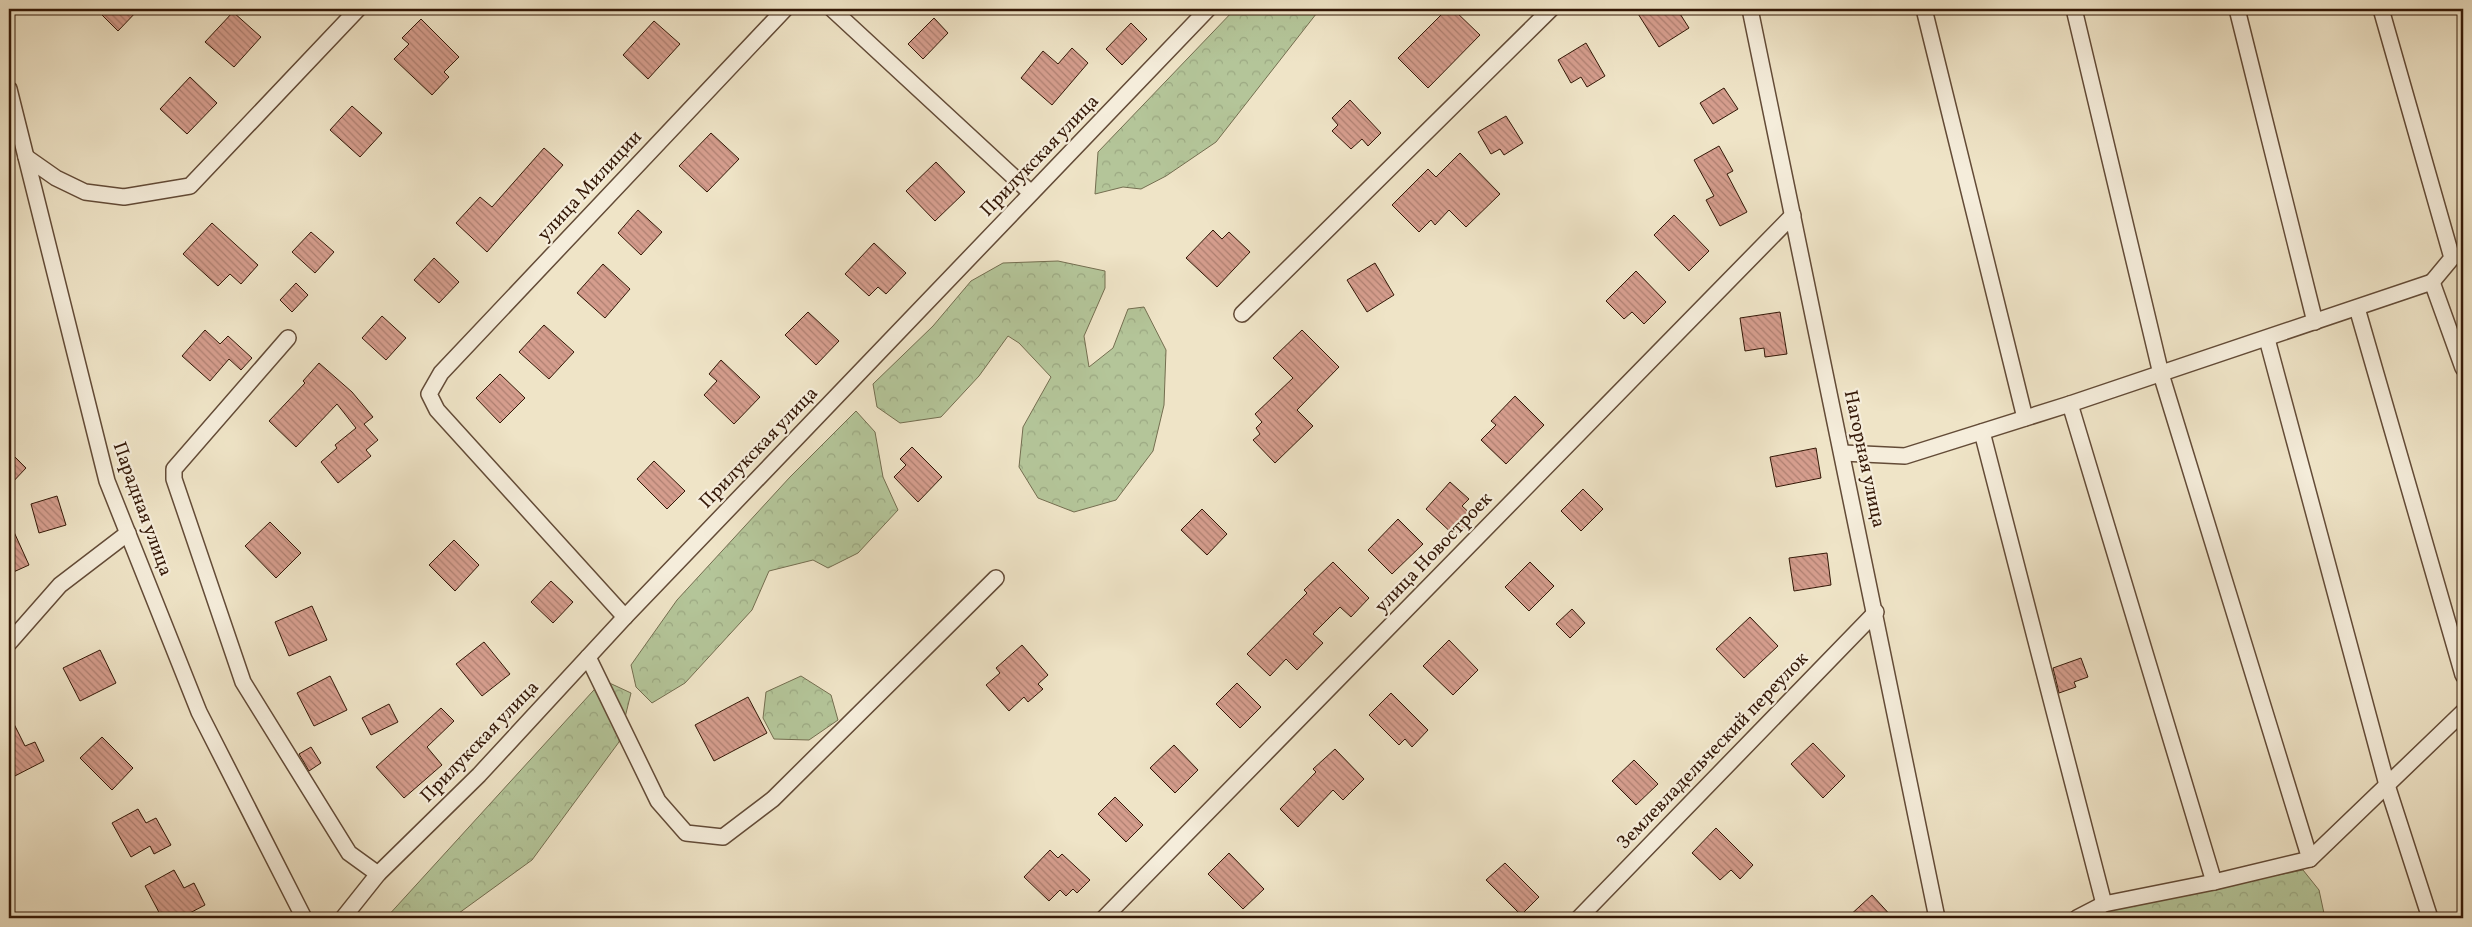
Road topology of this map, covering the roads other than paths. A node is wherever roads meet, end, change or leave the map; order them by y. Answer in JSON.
{"nodes":[{"id":1,"x":358,"y":9,"type":"edge"},
{"id":2,"x":785,"y":9,"type":"edge"},
{"id":3,"x":832,"y":9,"type":"edge"},
{"id":4,"x":1208,"y":9,"type":"edge"},
{"id":5,"x":1551,"y":9,"type":"edge"},
{"id":6,"x":1750,"y":9,"type":"edge"},
{"id":7,"x":1924,"y":9,"type":"edge"},
{"id":8,"x":2074,"y":9,"type":"edge"},
{"id":9,"x":2237,"y":9,"type":"edge"},
{"id":10,"x":2380,"y":9,"type":"edge"},
{"id":11,"x":9,"y":88,"type":"edge"},
{"id":12,"x":26,"y":157,"type":"junction"},
{"id":13,"x":1031,"y":193,"type":"junction"},
{"id":14,"x":1793,"y":215,"type":"junction"},
{"id":15,"x":2432,"y":282,"type":"junction"},
{"id":16,"x":2356,"y":308,"type":"junction"},
{"id":17,"x":1242,"y":314,"type":"dead end"},
{"id":18,"x":2314,"y":322,"type":"junction"},
{"id":19,"x":288,"y":338,"type":"dead end"},
{"id":20,"x":2267,"y":339,"type":"junction"},
{"id":21,"x":2463,"y":368,"type":"edge"},
{"id":22,"x":2161,"y":374,"type":"junction"},
{"id":23,"x":2070,"y":404,"type":"junction"},
{"id":24,"x":2025,"y":418,"type":"junction"},
{"id":25,"x":1982,"y":432,"type":"junction"},
{"id":26,"x":1843,"y":453,"type":"junction"},
{"id":27,"x":128,"y":533,"type":"junction"},
{"id":28,"x":996,"y":578,"type":"dead end"},
{"id":29,"x":1876,"y":612,"type":"junction"},
{"id":30,"x":625,"y":617,"type":"junction"},
{"id":31,"x":9,"y":642,"type":"edge"},
{"id":32,"x":588,"y":658,"type":"junction"},
{"id":33,"x":2463,"y":675,"type":"edge"},
{"id":34,"x":2463,"y":712,"type":"edge"},
{"id":35,"x":2387,"y":785,"type":"junction"},
{"id":36,"x":2310,"y":859,"type":"junction"},
{"id":37,"x":378,"y":874,"type":"junction"},
{"id":38,"x":2214,"y":882,"type":"junction"},
{"id":39,"x":2104,"y":904,"type":"junction"},
{"id":40,"x":304,"y":918,"type":"edge"},
{"id":41,"x":343,"y":918,"type":"edge"},
{"id":42,"x":1104,"y":918,"type":"edge"},
{"id":43,"x":1579,"y":918,"type":"edge"},
{"id":44,"x":1937,"y":918,"type":"edge"},
{"id":45,"x":2077,"y":918,"type":"edge"},
{"id":46,"x":2430,"y":918,"type":"edge"}],
"edges":[{"from":1,"to":12,"type":"street"},
{"from":2,"to":30,"type":"street","name":"улица Милиции"},
{"from":3,"to":13,"type":"street"},
{"from":4,"to":13,"type":"street","name":"Прилукская улица"},
{"from":5,"to":17,"type":"street"},
{"from":6,"to":14,"type":"street","name":"Нагорная улица"},
{"from":7,"to":24,"type":"street"},
{"from":8,"to":22,"type":"street"},
{"from":9,"to":18,"type":"street"},
{"from":10,"to":15,"type":"street"},
{"from":11,"to":12,"type":"street","name":"Парадная улица"},
{"from":12,"to":27,"type":"street","name":"Парадная улица"},
{"from":13,"to":30,"type":"street","name":"Прилукская улица"},
{"from":14,"to":26,"type":"street","name":"Нагорная улица"},
{"from":14,"to":42,"type":"street","name":"улица Новостроек"},
{"from":15,"to":16,"type":"street"},
{"from":15,"to":21,"type":"street"},
{"from":16,"to":18,"type":"street"},
{"from":16,"to":33,"type":"street"},
{"from":18,"to":20,"type":"street"},
{"from":19,"to":37,"type":"street"},
{"from":20,"to":22,"type":"street"},
{"from":20,"to":35,"type":"street"},
{"from":22,"to":23,"type":"street"},
{"from":22,"to":36,"type":"street"},
{"from":23,"to":24,"type":"street"},
{"from":23,"to":38,"type":"street"},
{"from":24,"to":25,"type":"street"},
{"from":25,"to":26,"type":"street"},
{"from":25,"to":39,"type":"street"},
{"from":26,"to":29,"type":"street","name":"Нагорная улица"},
{"from":27,"to":31,"type":"street"},
{"from":27,"to":40,"type":"street","name":"Парадная улица"},
{"from":28,"to":32,"type":"street"},
{"from":29,"to":43,"type":"street","name":"Землевладельческий переулок"},
{"from":29,"to":44,"type":"street","name":"Нагорная улица"},
{"from":30,"to":32,"type":"street","name":"Прилукская улица"},
{"from":32,"to":37,"type":"street","name":"Прилукская улица"},
{"from":34,"to":35,"type":"street"},
{"from":35,"to":36,"type":"street"},
{"from":35,"to":46,"type":"street"},
{"from":36,"to":38,"type":"street"},
{"from":37,"to":41,"type":"street","name":"Прилукская улица"},
{"from":38,"to":39,"type":"street"},
{"from":39,"to":45,"type":"street"}]}
